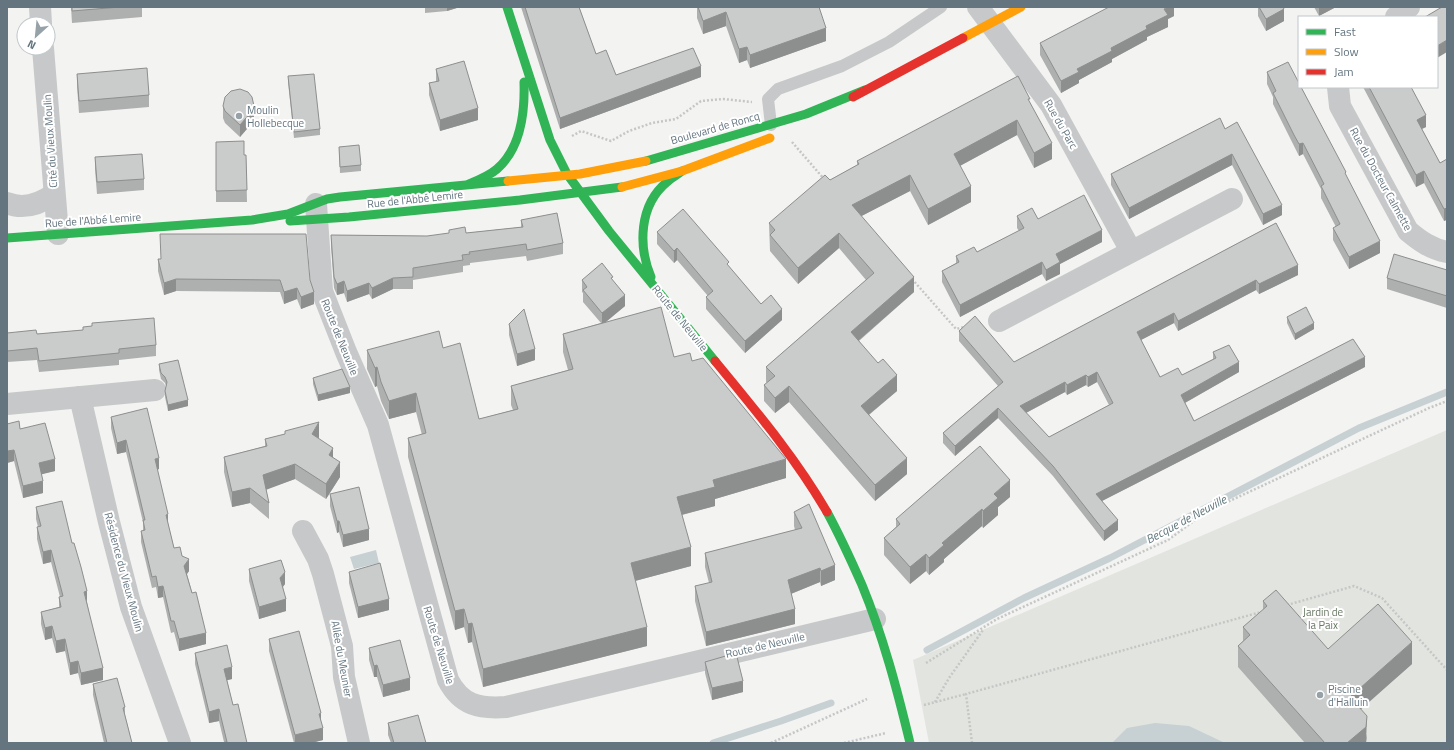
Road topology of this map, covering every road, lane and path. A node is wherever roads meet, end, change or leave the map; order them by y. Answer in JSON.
{"nodes":[{"id":1,"x":507,"y":7,"type":"edge"},
{"id":2,"x":941,"y":7,"type":"edge"},
{"id":3,"x":1021,"y":7,"type":"edge"},
{"id":4,"x":1409,"y":7,"type":"edge"},
{"id":5,"x":984,"y":15,"type":"edge"},
{"id":6,"x":1397,"y":16,"type":"edge"},
{"id":7,"x":519,"y":45,"type":"junction"},
{"id":8,"x":44,"y":56,"type":"edge"},
{"id":9,"x":1338,"y":88,"type":"edge"},
{"id":10,"x":865,"y":90,"type":"junction"},
{"id":11,"x":768,"y":103,"type":"junction"},
{"id":12,"x":802,"y":124,"type":"dead end"},
{"id":13,"x":771,"y":125,"type":"junction"},
{"id":14,"x":783,"y":133,"type":"joint"},
{"id":15,"x":550,"y":140,"type":"junction"},
{"id":16,"x":682,"y":172,"type":"junction"},
{"id":17,"x":568,"y":174,"type":"junction"},
{"id":18,"x":825,"y":180,"type":"edge"},
{"id":19,"x":469,"y":184,"type":"junction"},
{"id":20,"x":580,"y":193,"type":"junction"},
{"id":21,"x":54,"y":194,"type":"junction"},
{"id":22,"x":1232,"y":199,"type":"dead end"},
{"id":23,"x":7,"y":203,"type":"edge"},
{"id":24,"x":316,"y":212,"type":"junction"},
{"id":25,"x":252,"y":220,"type":"junction"},
{"id":26,"x":58,"y":234,"type":"junction"},
{"id":27,"x":7,"y":238,"type":"edge"},
{"id":28,"x":1130,"y":251,"type":"junction"},
{"id":29,"x":1447,"y":252,"type":"edge"},
{"id":30,"x":908,"y":275,"type":"edge"},
{"id":31,"x":660,"y":292,"type":"junction"},
{"id":32,"x":998,"y":321,"type":"joint"},
{"id":33,"x":155,"y":390,"type":"dead end"},
{"id":34,"x":80,"y":397,"type":"junction"},
{"id":35,"x":1447,"y":401,"type":"edge"},
{"id":36,"x":7,"y":404,"type":"edge"},
{"id":37,"x":303,"y":531,"type":"dead end"},
{"id":38,"x":1285,"y":605,"type":"edge"},
{"id":39,"x":1262,"y":612,"type":"edge"},
{"id":40,"x":875,"y":619,"type":"junction"},
{"id":41,"x":983,"y":630,"type":"dead end"},
{"id":42,"x":926,"y":663,"type":"dead end"},
{"id":43,"x":1447,"y":670,"type":"edge"},
{"id":44,"x":966,"y":694,"type":"junction"},
{"id":45,"x":867,"y":699,"type":"dead end"},
{"id":46,"x":935,"y":702,"type":"junction"},
{"id":47,"x":902,"y":710,"type":"junction"},
{"id":48,"x":906,"y":728,"type":"junction"},
{"id":49,"x":180,"y":743,"type":"edge"},
{"id":50,"x":359,"y":743,"type":"edge"},
{"id":51,"x":771,"y":743,"type":"edge"},
{"id":52,"x":844,"y":743,"type":"edge"},
{"id":53,"x":910,"y":743,"type":"edge"},
{"id":54,"x":972,"y":743,"type":"edge"}],
"edges":[{"from":1,"to":7,"type":"main road","name":"Route de Neuville"},
{"from":2,"to":11,"type":"lane"},
{"from":3,"to":5,"type":"main road","name":"Boulevard de Roncq"},
{"from":4,"to":6,"type":"street"},
{"from":5,"to":10,"type":"main road","name":"Boulevard de Roncq"},
{"from":5,"to":28,"type":"street","name":"Rue du Parc"},
{"from":7,"to":15,"type":"main road","name":"Route de Neuville"},
{"from":7,"to":19,"type":"main road"},
{"from":8,"to":21,"type":"street","name":"Cité du Vieux Moulin"},
{"from":9,"to":29,"type":"street","name":"Rue du Docteur Calmette"},
{"from":10,"to":12,"type":"main road","name":"Boulevard de Roncq"},
{"from":10,"to":13,"type":"main road","name":"Boulevard de Roncq"},
{"from":11,"to":13,"type":"lane"},
{"from":11,"to":15,"type":"path"},
{"from":13,"to":17,"type":"main road","name":"Boulevard de Roncq"},
{"from":14,"to":16,"type":"main road"},
{"from":14,"to":18,"type":"path"},
{"from":15,"to":17,"type":"main road","name":"Route de Neuville"},
{"from":16,"to":20,"type":"main road"},
{"from":16,"to":31,"type":"main road"},
{"from":17,"to":19,"type":"main road","name":"Rue de l'Abbé Lemire"},
{"from":17,"to":20,"type":"main road","name":"Route de Neuville"},
{"from":19,"to":24,"type":"main road","name":"Rue de l'Abbé Lemire"},
{"from":20,"to":24,"type":"main road","name":"Rue de l'Abbé Lemire"},
{"from":20,"to":31,"type":"main road","name":"Route de Neuville"},
{"from":21,"to":23,"type":"street"},
{"from":21,"to":26,"type":"street","name":"Cité du Vieux Moulin"},
{"from":22,"to":28,"type":"street"},
{"from":24,"to":25,"type":"main road","name":"Rue de l'Abbé Lemire"},
{"from":24,"to":25,"type":"main road","name":"Rue de l'Abbé Lemire"},
{"from":24,"to":40,"type":"street","name":"Route de Neuville"},
{"from":25,"to":26,"type":"main road","name":"Rue de l'Abbé Lemire"},
{"from":26,"to":27,"type":"main road","name":"Rue de l'Abbé Lemire"},
{"from":28,"to":32,"type":"street"},
{"from":30,"to":32,"type":"path"},
{"from":31,"to":40,"type":"main road","name":"Route de Neuville"},
{"from":33,"to":34,"type":"street"},
{"from":34,"to":36,"type":"street"},
{"from":34,"to":49,"type":"street","name":"Résidence du Vieux Moulin"},
{"from":35,"to":42,"type":"path"},
{"from":37,"to":50,"type":"street","name":"Allée du Meunier"},
{"from":38,"to":43,"type":"path"},
{"from":39,"to":44,"type":"path"},
{"from":40,"to":47,"type":"main road","name":"Route de Neuville"},
{"from":41,"to":46,"type":"path"},
{"from":44,"to":46,"type":"path"},
{"from":44,"to":54,"type":"path"},
{"from":45,"to":51,"type":"path"},
{"from":46,"to":47,"type":"path"},
{"from":47,"to":48,"type":"main road","name":"Route de Neuville"},
{"from":48,"to":52,"type":"path"},
{"from":48,"to":53,"type":"main road","name":"Route de Neuville"}]}
